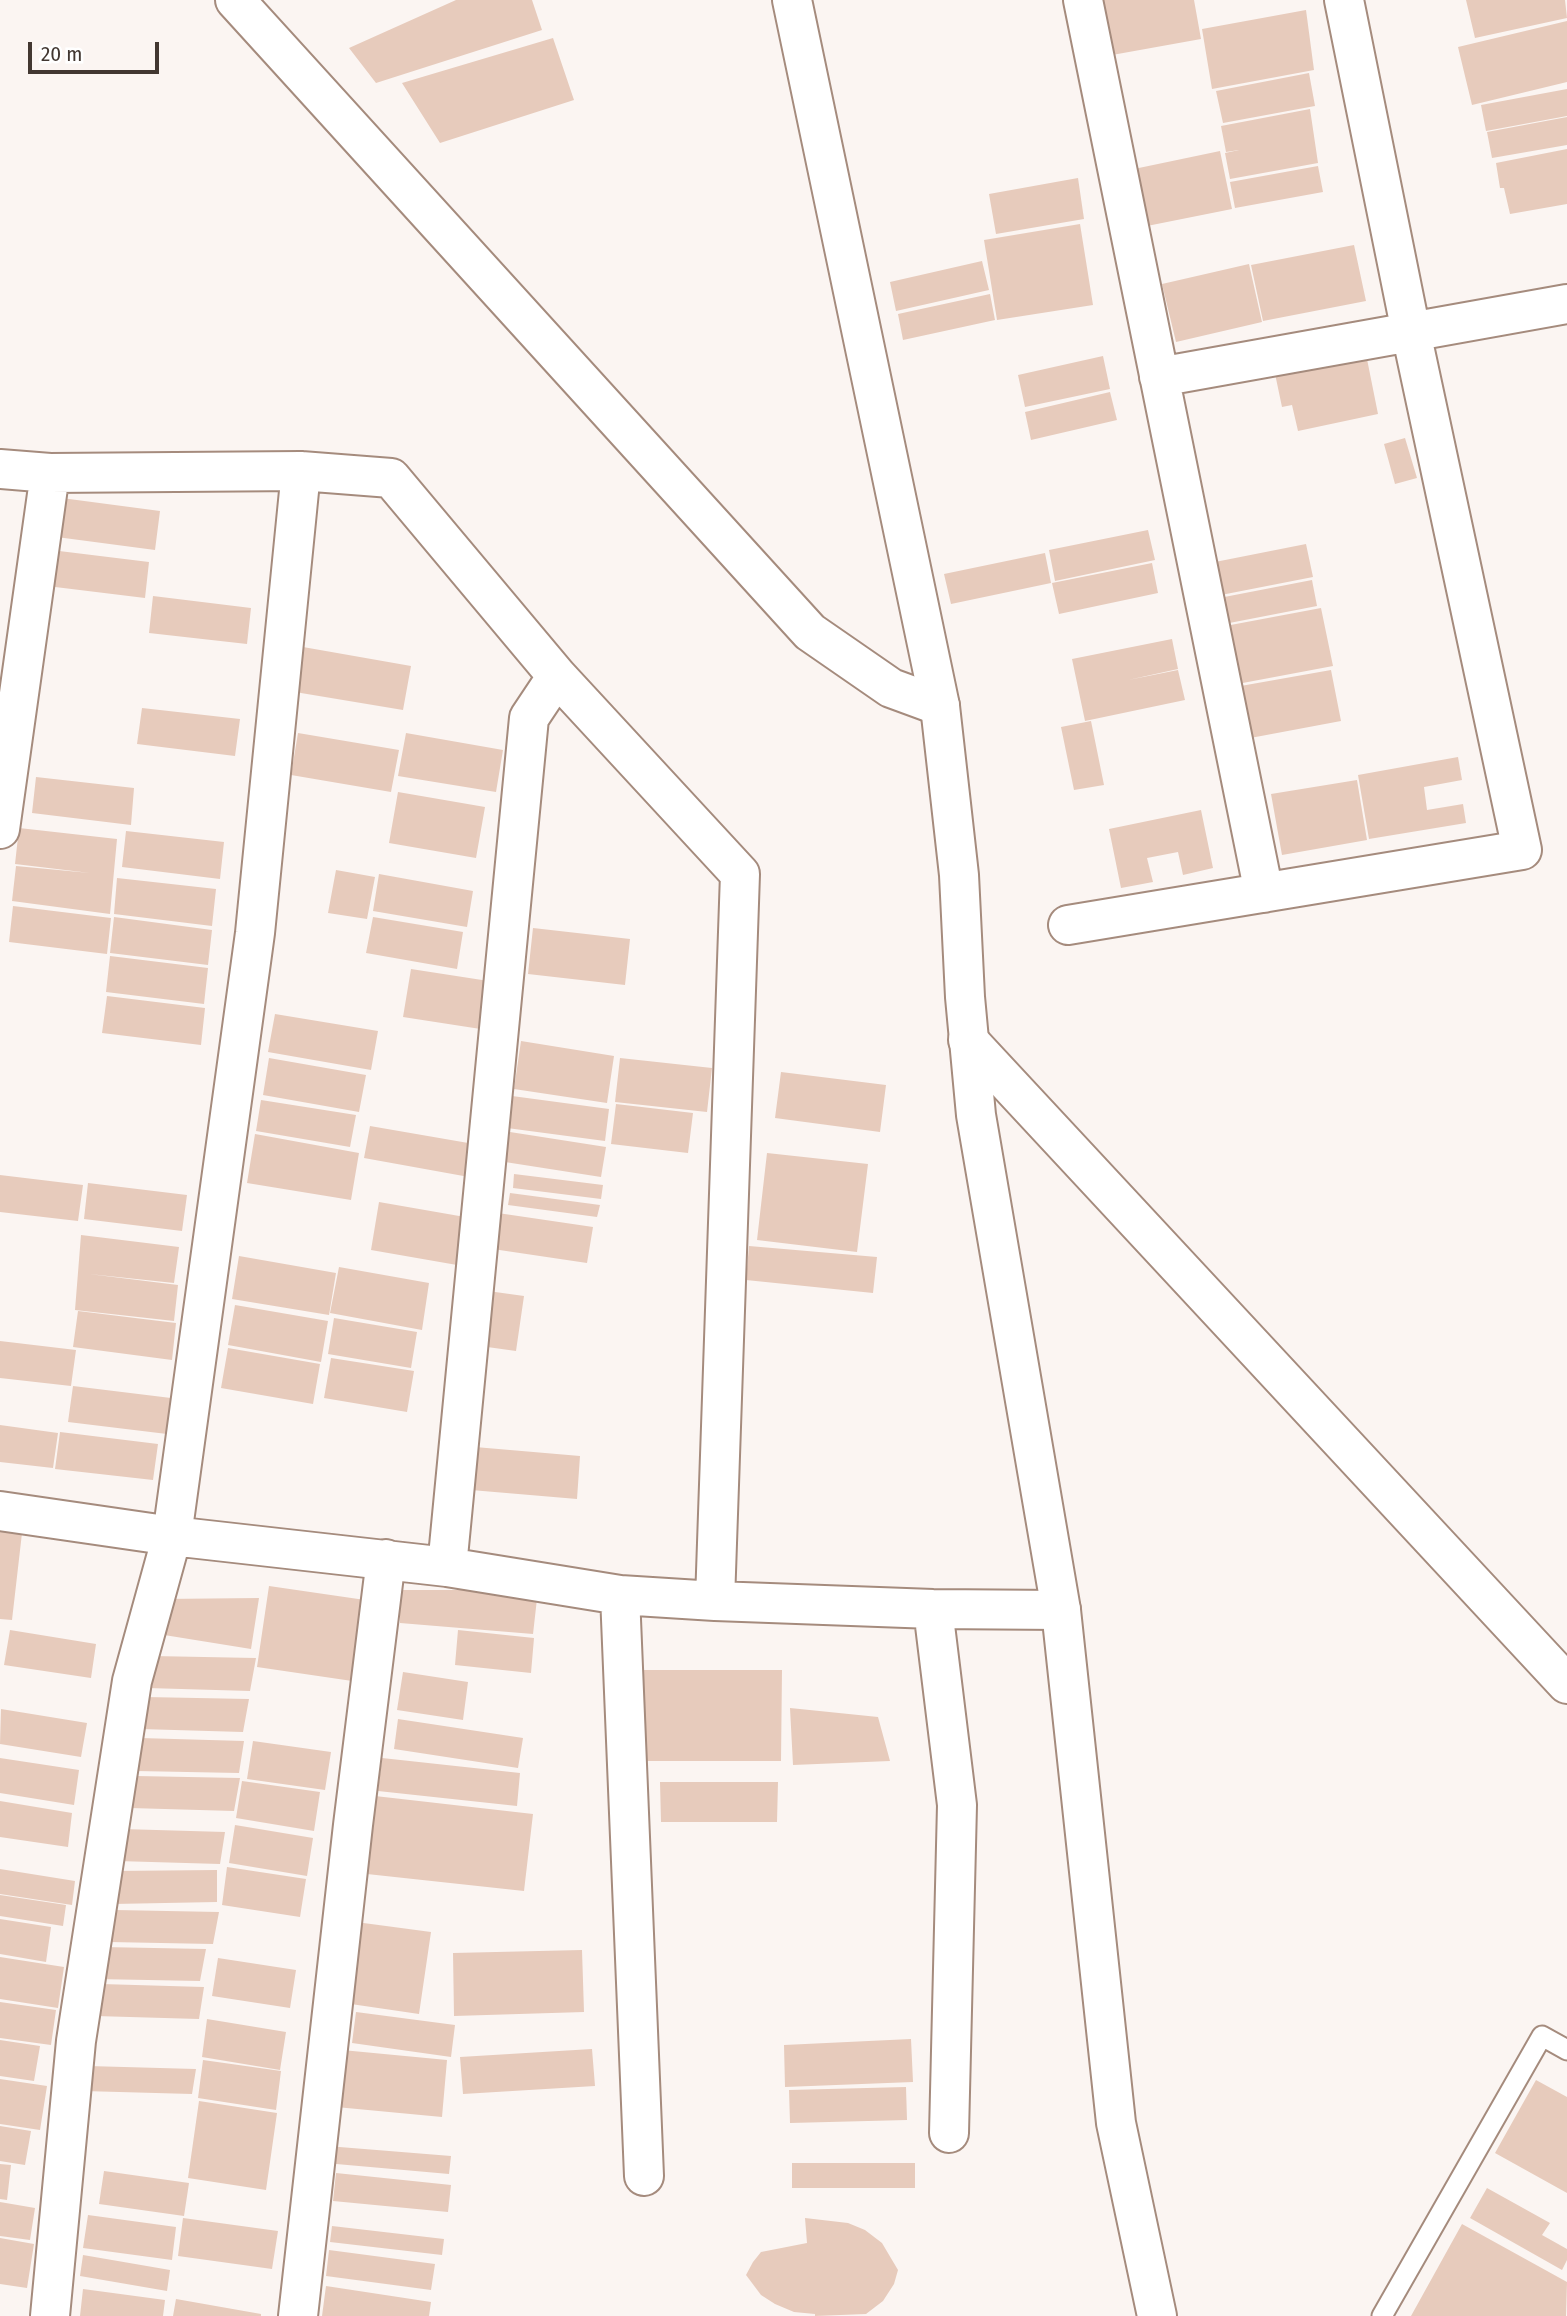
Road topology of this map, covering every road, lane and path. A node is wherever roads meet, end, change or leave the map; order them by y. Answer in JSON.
{"nodes":[{"id":1,"x":235,"y":0,"type":"edge"},
{"id":2,"x":792,"y":0,"type":"edge"},
{"id":3,"x":1083,"y":0,"type":"edge"},
{"id":4,"x":1344,"y":0,"type":"edge"},
{"id":5,"x":1567,"y":304,"type":"edge"},
{"id":6,"x":1410,"y":332,"type":"junction"},
{"id":7,"x":1159,"y":377,"type":"junction"},
{"id":8,"x":0,"y":469,"type":"edge"},
{"id":9,"x":301,"y":471,"type":"junction"},
{"id":10,"x":50,"y":473,"type":"junction"},
{"id":11,"x":557,"y":676,"type":"junction"},
{"id":12,"x":940,"y":706,"type":"junction"},
{"id":13,"x":0,"y":829,"type":"edge"},
{"id":14,"x":1264,"y":893,"type":"junction"},
{"id":15,"x":1068,"y":925,"type":"dead end"},
{"id":16,"x":968,"y":1040,"type":"junction"},
{"id":17,"x":0,"y":1511,"type":"edge"},
{"id":18,"x":172,"y":1536,"type":"junction"},
{"id":19,"x":386,"y":1559,"type":"junction"},
{"id":20,"x":447,"y":1567,"type":"junction"},
{"id":21,"x":620,"y":1595,"type":"junction"},
{"id":22,"x":715,"y":1601,"type":"junction"},
{"id":23,"x":933,"y":1609,"type":"junction"},
{"id":24,"x":1060,"y":1610,"type":"junction"},
{"id":25,"x":1567,"y":1684,"type":"edge"},
{"id":26,"x":1567,"y":2050,"type":"edge"},
{"id":27,"x":949,"y":2133,"type":"dead end"},
{"id":28,"x":643,"y":2176,"type":"dead end"},
{"id":29,"x":50,"y":2316,"type":"edge"},
{"id":30,"x":298,"y":2316,"type":"edge"},
{"id":31,"x":1157,"y":2316,"type":"edge"},
{"id":32,"x":1382,"y":2316,"type":"edge"}],
"edges":[{"from":1,"to":12,"type":"street"},
{"from":2,"to":12,"type":"street"},
{"from":3,"to":7,"type":"street"},
{"from":4,"to":6,"type":"street"},
{"from":5,"to":6,"type":"street"},
{"from":6,"to":7,"type":"street"},
{"from":6,"to":14,"type":"street"},
{"from":7,"to":14,"type":"street"},
{"from":8,"to":10,"type":"street"},
{"from":9,"to":10,"type":"street"},
{"from":9,"to":11,"type":"street"},
{"from":9,"to":18,"type":"street"},
{"from":10,"to":13,"type":"street"},
{"from":11,"to":20,"type":"street"},
{"from":11,"to":22,"type":"street"},
{"from":12,"to":16,"type":"street"},
{"from":14,"to":15,"type":"street"},
{"from":16,"to":24,"type":"street"},
{"from":16,"to":25,"type":"street"},
{"from":17,"to":18,"type":"street"},
{"from":18,"to":19,"type":"street"},
{"from":18,"to":29,"type":"street"},
{"from":19,"to":20,"type":"street"},
{"from":19,"to":30,"type":"street"},
{"from":20,"to":21,"type":"street"},
{"from":21,"to":22,"type":"street"},
{"from":21,"to":28,"type":"street"},
{"from":22,"to":23,"type":"street"},
{"from":23,"to":24,"type":"street"},
{"from":23,"to":27,"type":"street"},
{"from":24,"to":31,"type":"street"},
{"from":26,"to":32,"type":"lane"}]}
